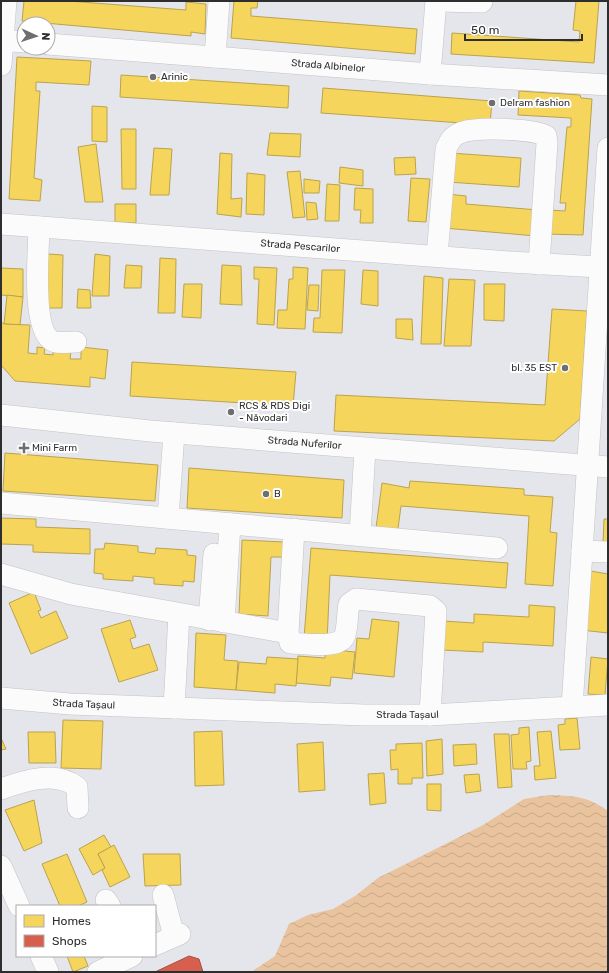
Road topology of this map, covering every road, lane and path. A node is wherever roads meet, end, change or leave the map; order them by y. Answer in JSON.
{"nodes":[{"id":1,"x":6,"y":1,"type":"edge"},
{"id":2,"x":219,"y":1,"type":"edge"},
{"id":3,"x":437,"y":1,"type":"edge"},
{"id":4,"x":482,"y":2,"type":"dead end"},
{"id":5,"x":2,"y":40,"type":"edge"},
{"id":6,"x":16,"y":41,"type":"edge"},
{"id":7,"x":56,"y":45,"type":"edge"},
{"id":8,"x":215,"y":57,"type":"junction"},
{"id":9,"x":1,"y":65,"type":"edge"},
{"id":10,"x":430,"y":74,"type":"junction"},
{"id":11,"x":608,"y":85,"type":"edge"},
{"id":12,"x":608,"y":148,"type":"edge"},
{"id":13,"x":1,"y":224,"type":"edge"},
{"id":14,"x":39,"y":227,"type":"junction"},
{"id":15,"x":437,"y":256,"type":"junction"},
{"id":16,"x":539,"y":264,"type":"junction"},
{"id":17,"x":599,"y":267,"type":"junction"},
{"id":18,"x":76,"y":342,"type":"dead end"},
{"id":19,"x":1,"y":415,"type":"edge"},
{"id":20,"x":174,"y":433,"type":"junction"},
{"id":21,"x":365,"y":449,"type":"junction"},
{"id":22,"x":598,"y":466,"type":"edge"},
{"id":23,"x":1,"y":503,"type":"edge"},
{"id":24,"x":168,"y":518,"type":"junction"},
{"id":25,"x":223,"y":523,"type":"junction"},
{"id":26,"x":294,"y":529,"type":"junction"},
{"id":27,"x":360,"y":535,"type":"junction"},
{"id":28,"x":497,"y":548,"type":"dead end"},
{"id":29,"x":582,"y":551,"type":"junction"},
{"id":30,"x":608,"y":552,"type":"edge"},
{"id":31,"x":1,"y":574,"type":"edge"},
{"id":32,"x":179,"y":614,"type":"junction"},
{"id":33,"x":217,"y":621,"type":"junction"},
{"id":34,"x":288,"y":633,"type":"junction"},
{"id":35,"x":1,"y":698,"type":"edge"},
{"id":36,"x":608,"y":705,"type":"edge"},
{"id":37,"x":572,"y":707,"type":"junction"},
{"id":38,"x":174,"y":708,"type":"junction"},
{"id":39,"x":430,"y":715,"type":"junction"},
{"id":40,"x":1,"y":789,"type":"edge"},
{"id":41,"x":78,"y":808,"type":"dead end"},
{"id":42,"x":1,"y":866,"type":"edge"},
{"id":43,"x":163,"y":896,"type":"dead end"},
{"id":44,"x":19,"y":905,"type":"edge"},
{"id":45,"x":156,"y":945,"type":"edge"},
{"id":46,"x":41,"y":957,"type":"edge"},
{"id":47,"x":130,"y":957,"type":"edge"},
{"id":48,"x":48,"y":972,"type":"edge"},
{"id":49,"x":98,"y":972,"type":"edge"}],
"edges":[{"from":1,"to":5,"type":"street"},
{"from":2,"to":8,"type":"street"},
{"from":3,"to":4,"type":"street"},
{"from":3,"to":10,"type":"street"},
{"from":5,"to":6,"type":"street"},
{"from":5,"to":9,"type":"street"},
{"from":7,"to":8,"type":"street","name":"Strada Albinelor"},
{"from":8,"to":10,"type":"street","name":"Strada Albinelor"},
{"from":10,"to":11,"type":"street","name":"Strada Albinelor"},
{"from":12,"to":17,"type":"street"},
{"from":13,"to":14,"type":"street","name":"Strada Pescarilor"},
{"from":14,"to":15,"type":"street","name":"Strada Pescarilor"},
{"from":14,"to":18,"type":"street"},
{"from":15,"to":16,"type":"street","name":"Strada Pescarilor"},
{"from":15,"to":16,"type":"street"},
{"from":16,"to":17,"type":"street","name":"Strada Pescarilor"},
{"from":17,"to":22,"type":"street"},
{"from":19,"to":20,"type":"street","name":"Strada Nuferilor"},
{"from":20,"to":21,"type":"street","name":"Strada Nuferilor"},
{"from":20,"to":24,"type":"street"},
{"from":21,"to":22,"type":"street","name":"Strada Nuferilor"},
{"from":21,"to":27,"type":"street"},
{"from":22,"to":29,"type":"street"},
{"from":23,"to":24,"type":"street"},
{"from":24,"to":25,"type":"street"},
{"from":25,"to":26,"type":"street"},
{"from":25,"to":33,"type":"street"},
{"from":26,"to":27,"type":"street"},
{"from":26,"to":34,"type":"street"},
{"from":27,"to":28,"type":"street"},
{"from":29,"to":30,"type":"street"},
{"from":29,"to":37,"type":"street"},
{"from":31,"to":32,"type":"street"},
{"from":32,"to":33,"type":"street"},
{"from":32,"to":38,"type":"street"},
{"from":33,"to":34,"type":"street"},
{"from":34,"to":39,"type":"street"},
{"from":35,"to":38,"type":"street","name":"Strada Tașaul"},
{"from":36,"to":37,"type":"street","name":"Strada Tașaul"},
{"from":37,"to":39,"type":"street","name":"Strada Tașaul"},
{"from":38,"to":39,"type":"street","name":"Strada Tașaul"},
{"from":40,"to":41,"type":"street"},
{"from":42,"to":44,"type":"street"},
{"from":43,"to":45,"type":"street"},
{"from":46,"to":48,"type":"street"},
{"from":47,"to":49,"type":"street"}]}
